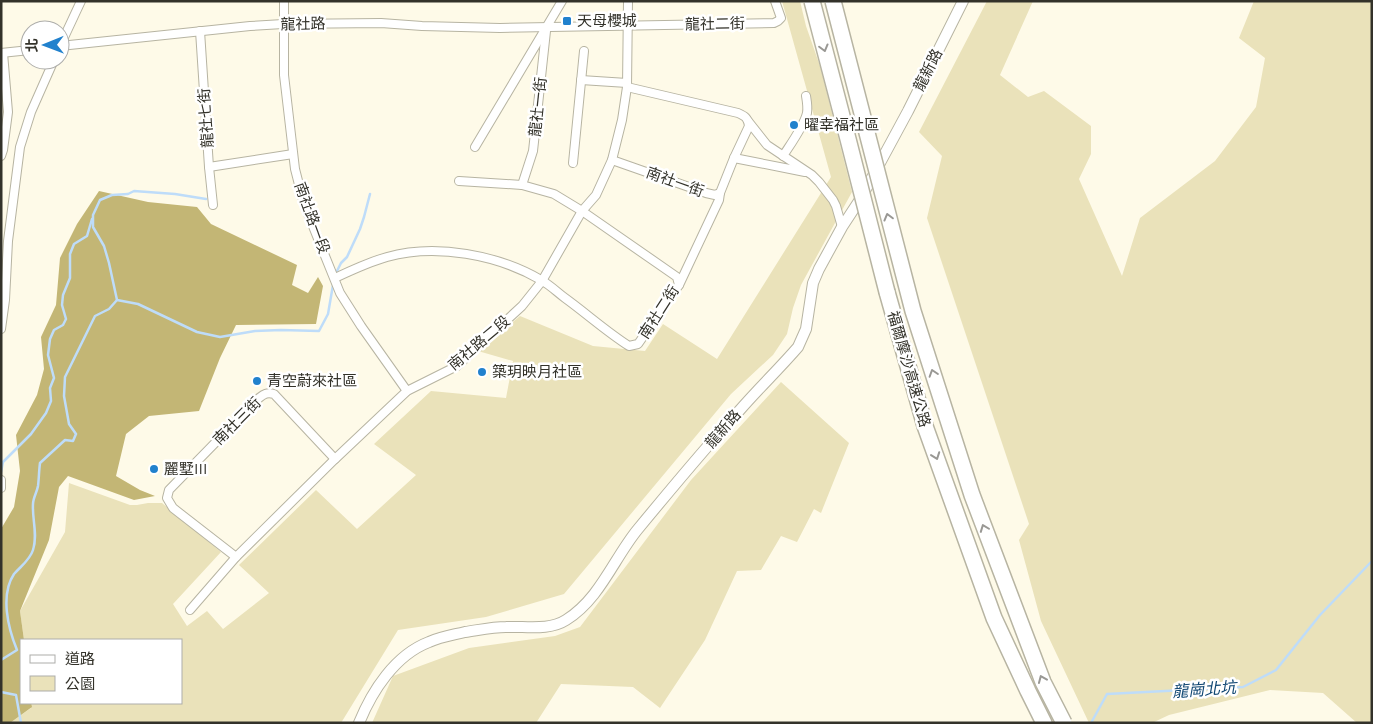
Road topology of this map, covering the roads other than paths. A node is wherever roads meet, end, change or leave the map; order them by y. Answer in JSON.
{"nodes":[{"id":1,"x":81,"y":1,"type":"edge"},
{"id":2,"x":284,"y":1,"type":"edge"},
{"id":3,"x":562,"y":1,"type":"edge"},
{"id":4,"x":628,"y":1,"type":"edge"},
{"id":5,"x":774,"y":1,"type":"edge"},
{"id":6,"x":812,"y":1,"type":"edge"},
{"id":7,"x":833,"y":1,"type":"edge"},
{"id":8,"x":963,"y":1,"type":"edge"},
{"id":9,"x":284,"y":24,"type":"junction"},
{"id":10,"x":70,"y":25,"type":"edge"},
{"id":11,"x":629,"y":26,"type":"junction"},
{"id":12,"x":547,"y":27,"type":"junction"},
{"id":13,"x":200,"y":31,"type":"junction"},
{"id":14,"x":70,"y":45,"type":"edge"},
{"id":15,"x":20,"y":51,"type":"edge"},
{"id":16,"x":584,"y":51,"type":"dead end"},
{"id":17,"x":2,"y":53,"type":"edge"},
{"id":18,"x":50,"y":70,"type":"edge"},
{"id":19,"x":581,"y":80,"type":"junction"},
{"id":20,"x":627,"y":85,"type":"junction"},
{"id":21,"x":806,"y":96,"type":"dead end"},
{"id":22,"x":748,"y":121,"type":"junction"},
{"id":23,"x":475,"y":146,"type":"dead end"},
{"id":24,"x":293,"y":154,"type":"junction"},
{"id":25,"x":1,"y":156,"type":"edge"},
{"id":26,"x":783,"y":156,"type":"junction"},
{"id":27,"x":734,"y":158,"type":"junction"},
{"id":28,"x":612,"y":160,"type":"junction"},
{"id":29,"x":573,"y":163,"type":"dead end"},
{"id":30,"x":209,"y":166,"type":"junction"},
{"id":31,"x":810,"y":174,"type":"junction"},
{"id":32,"x":459,"y":181,"type":"dead end"},
{"id":33,"x":522,"y":185,"type":"junction"},
{"id":34,"x":720,"y":193,"type":"junction"},
{"id":35,"x":213,"y":205,"type":"dead end"},
{"id":36,"x":582,"y":211,"type":"junction"},
{"id":37,"x":842,"y":227,"type":"junction"},
{"id":38,"x":335,"y":278,"type":"junction"},
{"id":39,"x":542,"y":281,"type":"junction"},
{"id":40,"x":679,"y":285,"type":"junction"},
{"id":41,"x":1,"y":329,"type":"edge"},
{"id":42,"x":407,"y":391,"type":"junction"},
{"id":43,"x":334,"y":459,"type":"junction"},
{"id":44,"x":1,"y":480,"type":"edge"},
{"id":45,"x":1,"y":488,"type":"edge"},
{"id":46,"x":236,"y":556,"type":"junction"},
{"id":47,"x":190,"y":610,"type":"dead end"},
{"id":48,"x":359,"y":723,"type":"edge"},
{"id":49,"x":1044,"y":723,"type":"edge"},
{"id":50,"x":1064,"y":723,"type":"edge"}],
"edges":[{"from":1,"to":10,"type":"street"},
{"from":2,"to":9,"type":"street","name":"南社路一段"},
{"from":3,"to":12,"type":"street"},
{"from":4,"to":11,"type":"street"},
{"from":5,"to":11,"type":"street","name":"龍社二街"},
{"from":6,"to":49,"type":"highway","name":"福爾摩沙高速公路","one_way":true,"bridge":true},
{"from":50,"to":7,"type":"highway","name":"福爾摩沙高速公路","one_way":true,"bridge":true},
{"from":8,"to":37,"type":"street","name":"龍新路"},
{"from":9,"to":12,"type":"street","name":"龍社路"},
{"from":9,"to":13,"type":"street","name":"龍社路"},
{"from":9,"to":24,"type":"street","name":"南社路一段"},
{"from":11,"to":12,"type":"street","name":"龍社二街"},
{"from":11,"to":20,"type":"street","name":"南社路二段"},
{"from":12,"to":23,"type":"street"},
{"from":12,"to":33,"type":"street","name":"龍社一街"},
{"from":13,"to":14,"type":"street","name":"龍社路"},
{"from":13,"to":30,"type":"street","name":"龍社七街"},
{"from":15,"to":17,"type":"street"},
{"from":16,"to":19,"type":"street"},
{"from":17,"to":25,"type":"street"},
{"from":18,"to":41,"type":"street"},
{"from":19,"to":20,"type":"street"},
{"from":19,"to":29,"type":"street"},
{"from":20,"to":22,"type":"street"},
{"from":20,"to":28,"type":"street","name":"南社路二段"},
{"from":21,"to":26,"type":"street"},
{"from":22,"to":26,"type":"street"},
{"from":22,"to":27,"type":"street","name":"南社一街"},
{"from":24,"to":30,"type":"street"},
{"from":24,"to":38,"type":"street","name":"南社路一段"},
{"from":26,"to":31,"type":"street"},
{"from":27,"to":31,"type":"street"},
{"from":27,"to":34,"type":"street","name":"南社一街"},
{"from":28,"to":34,"type":"street","name":"南社一街"},
{"from":28,"to":36,"type":"street","name":"南社路二段"},
{"from":30,"to":35,"type":"street","name":"龍社七街"},
{"from":31,"to":37,"type":"street"},
{"from":32,"to":33,"type":"street","name":"南社二街"},
{"from":33,"to":36,"type":"street","name":"南社二街"},
{"from":34,"to":40,"type":"street"},
{"from":36,"to":39,"type":"street","name":"南社路二段"},
{"from":36,"to":40,"type":"street","name":"南社二街"},
{"from":37,"to":48,"type":"street","name":"龍新路"},
{"from":38,"to":39,"type":"street","name":"南社二街"},
{"from":38,"to":42,"type":"street","name":"南社路一段"},
{"from":39,"to":40,"type":"street","name":"南社二街"},
{"from":39,"to":42,"type":"street","name":"南社路二段"},
{"from":42,"to":43,"type":"street","name":"南社路二段"},
{"from":43,"to":46,"type":"street","name":"南社路二段"},
{"from":43,"to":46,"type":"street","name":"南社三街"},
{"from":44,"to":45,"type":"street"},
{"from":46,"to":47,"type":"street","name":"南社路二段"}]}
